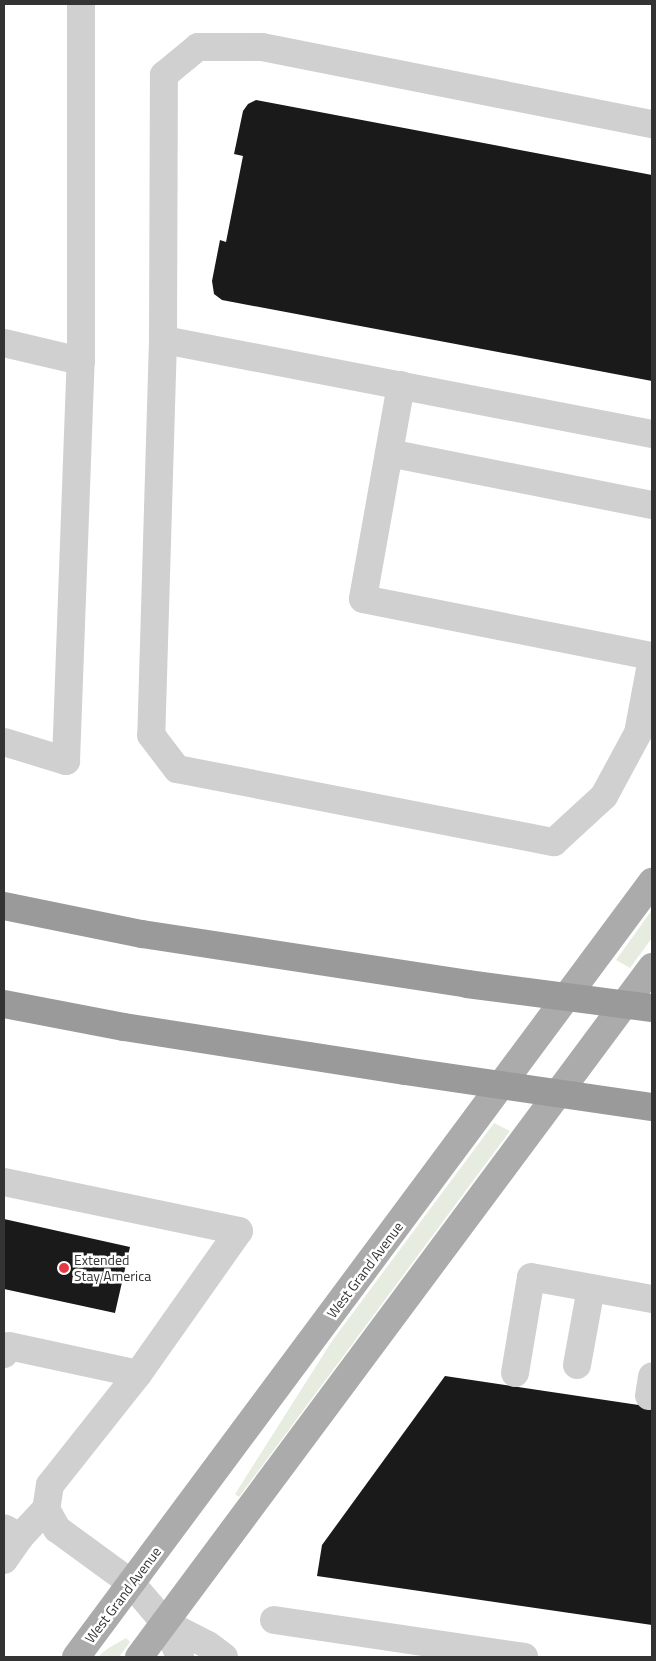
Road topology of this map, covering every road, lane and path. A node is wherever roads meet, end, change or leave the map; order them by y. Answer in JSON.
{"nodes":[{"id":1,"x":81,"y":4,"type":"edge"},
{"id":2,"x":652,"y":124,"type":"edge"},
{"id":3,"x":163,"y":340,"type":"junction"},
{"id":4,"x":4,"y":343,"type":"edge"},
{"id":5,"x":81,"y":361,"type":"junction"},
{"id":6,"x":400,"y":386,"type":"junction"},
{"id":7,"x":652,"y":434,"type":"edge"},
{"id":8,"x":388,"y":453,"type":"junction"},
{"id":9,"x":652,"y":506,"type":"edge"},
{"id":10,"x":652,"y":657,"type":"edge"},
{"id":11,"x":4,"y":742,"type":"edge"},
{"id":12,"x":652,"y":882,"type":"edge"},
{"id":13,"x":4,"y":906,"type":"edge"},
{"id":14,"x":652,"y":967,"type":"edge"},
{"id":15,"x":4,"y":1004,"type":"edge"},
{"id":16,"x":652,"y":1008,"type":"edge"},
{"id":17,"x":652,"y":1106,"type":"edge"},
{"id":18,"x":4,"y":1182,"type":"edge"},
{"id":19,"x":591,"y":1288,"type":"junction"},
{"id":20,"x":652,"y":1299,"type":"edge"},
{"id":21,"x":4,"y":1354,"type":"edge"},
{"id":22,"x":577,"y":1364,"type":"dead end"},
{"id":23,"x":515,"y":1372,"type":"dead end"},
{"id":24,"x":138,"y":1374,"type":"junction"},
{"id":25,"x":46,"y":1509,"type":"junction"},
{"id":26,"x":12,"y":1533,"type":"edge"},
{"id":27,"x":4,"y":1560,"type":"edge"},
{"id":28,"x":131,"y":1584,"type":"junction"},
{"id":29,"x":274,"y":1620,"type":"dead end"},
{"id":30,"x":165,"y":1623,"type":"junction"},
{"id":31,"x":76,"y":1657,"type":"edge"},
{"id":32,"x":139,"y":1657,"type":"edge"},
{"id":33,"x":180,"y":1657,"type":"edge"},
{"id":34,"x":224,"y":1657,"type":"edge"},
{"id":35,"x":524,"y":1657,"type":"edge"}],
"edges":[{"from":1,"to":5,"type":"street"},
{"from":2,"to":3,"type":"street"},
{"from":3,"to":6,"type":"street"},
{"from":3,"to":10,"type":"street"},
{"from":4,"to":5,"type":"street"},
{"from":5,"to":11,"type":"street"},
{"from":6,"to":7,"type":"street"},
{"from":6,"to":8,"type":"street"},
{"from":8,"to":9,"type":"street"},
{"from":8,"to":10,"type":"street"},
{"from":12,"to":28,"type":"main road","name":"West Grand Avenue"},
{"from":13,"to":16,"type":"highway","bridge":true},
{"from":14,"to":30,"type":"main road"},
{"from":15,"to":17,"type":"highway","bridge":true},
{"from":18,"to":24,"type":"street"},
{"from":19,"to":20,"type":"street"},
{"from":19,"to":22,"type":"street"},
{"from":19,"to":23,"type":"street"},
{"from":21,"to":24,"type":"street"},
{"from":24,"to":25,"type":"street"},
{"from":25,"to":26,"type":"street"},
{"from":25,"to":28,"type":"street"},
{"from":26,"to":27,"type":"street"},
{"from":28,"to":30,"type":"street"},
{"from":28,"to":31,"type":"main road","name":"West Grand Avenue"},
{"from":29,"to":35,"type":"street"},
{"from":30,"to":32,"type":"main road"},
{"from":30,"to":33,"type":"street"},
{"from":30,"to":34,"type":"street"}]}
